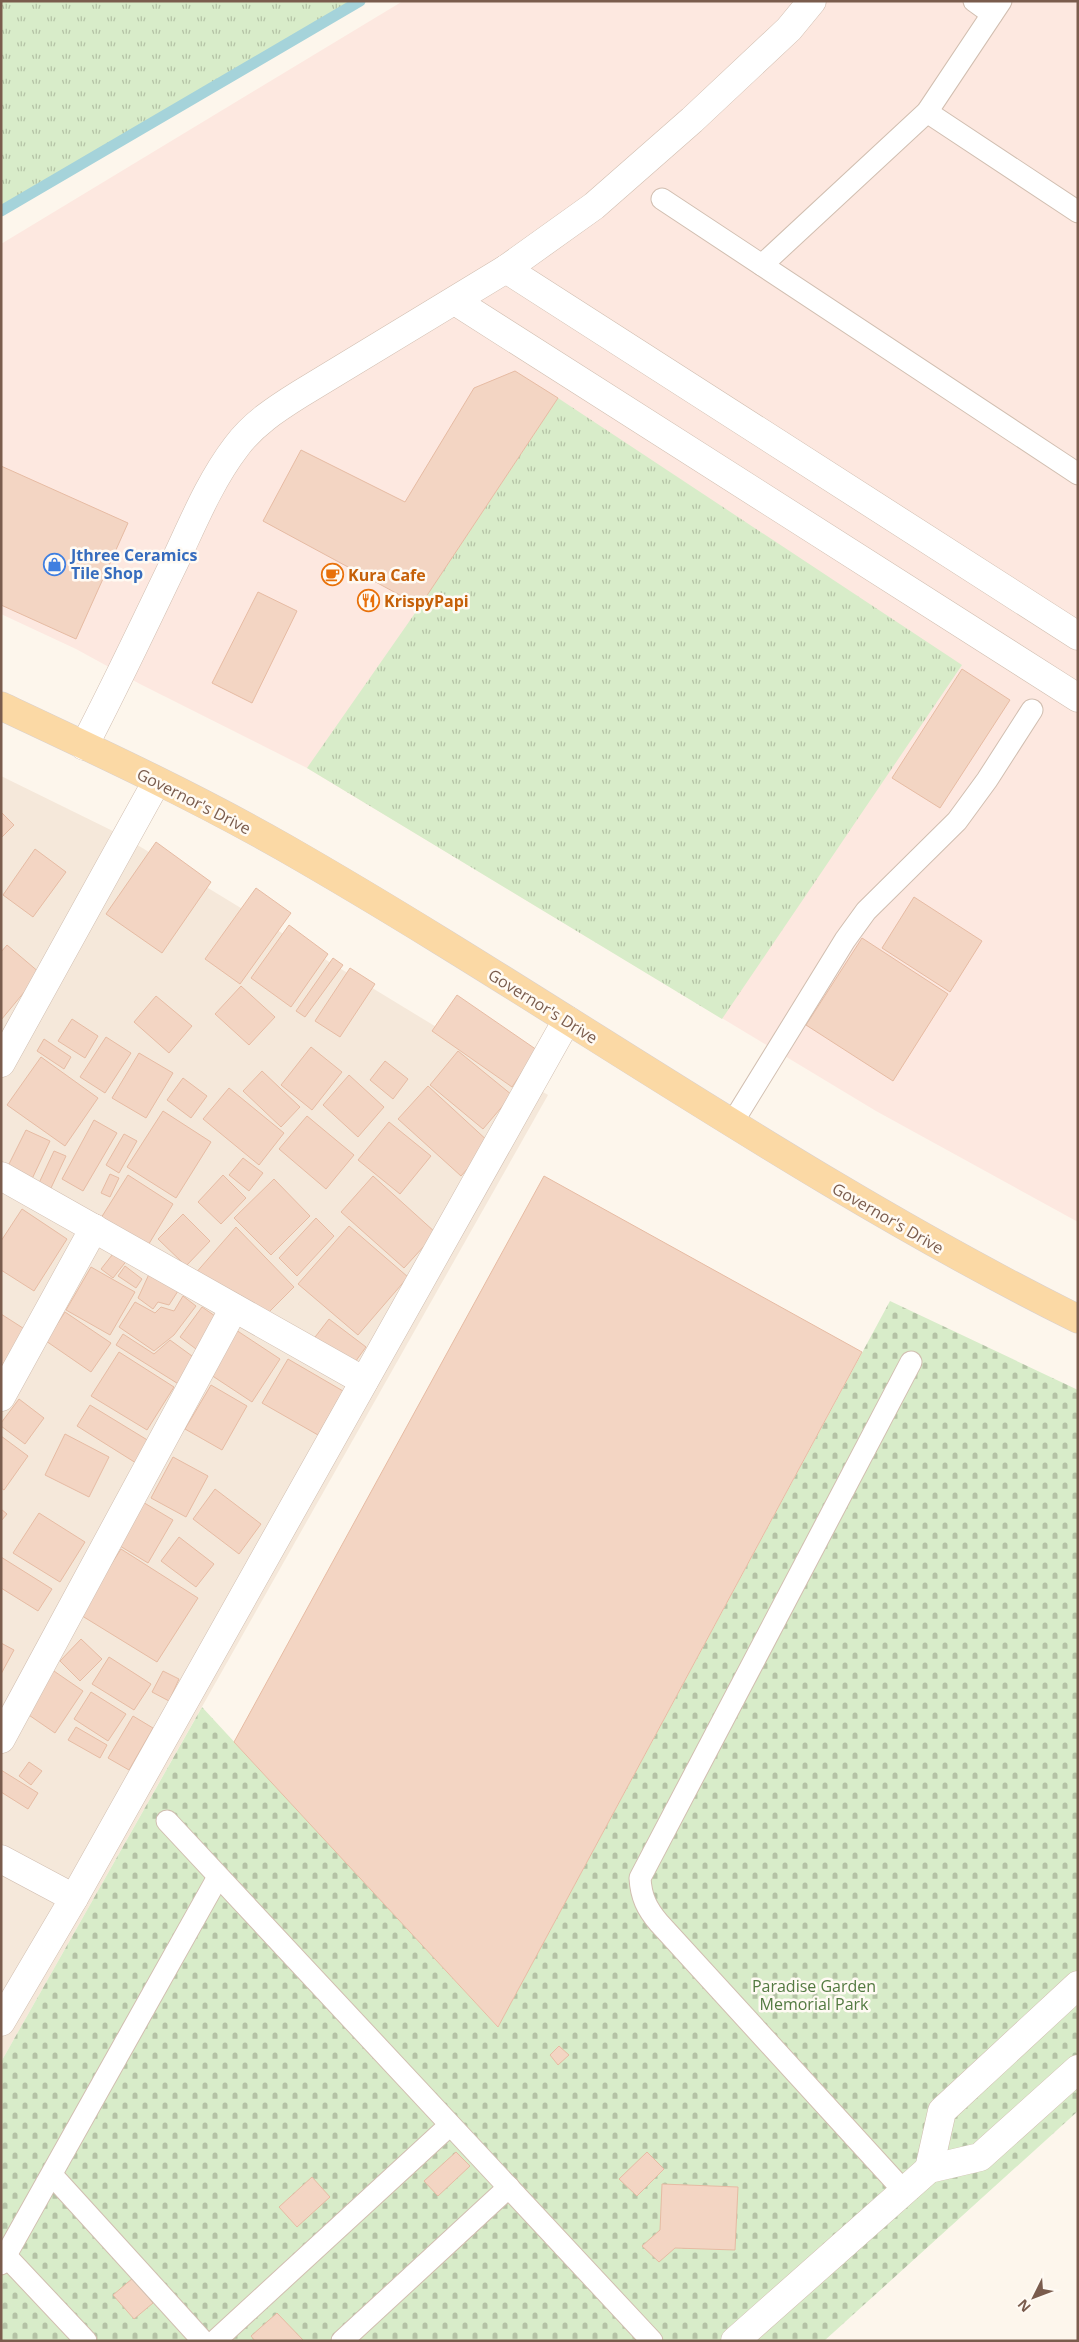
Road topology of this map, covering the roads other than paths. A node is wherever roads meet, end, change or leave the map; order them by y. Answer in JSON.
{"nodes":[{"id":1,"x":812,"y":1,"type":"edge"},
{"id":2,"x":974,"y":1,"type":"edge"},
{"id":3,"x":996,"y":8,"type":"edge"},
{"id":4,"x":926,"y":112,"type":"junction"},
{"id":5,"x":662,"y":199,"type":"dead end"},
{"id":6,"x":1078,"y":212,"type":"edge"},
{"id":7,"x":762,"y":265,"type":"junction"},
{"id":8,"x":506,"y":269,"type":"junction"},
{"id":9,"x":454,"y":301,"type":"junction"},
{"id":10,"x":1078,"y":474,"type":"edge"},
{"id":11,"x":1078,"y":636,"type":"edge"},
{"id":12,"x":1078,"y":698,"type":"edge"},
{"id":13,"x":1,"y":706,"type":"edge"},
{"id":14,"x":1032,"y":710,"type":"dead end"},
{"id":15,"x":84,"y":746,"type":"junction"},
{"id":16,"x":157,"y":781,"type":"junction"},
{"id":17,"x":567,"y":1020,"type":"junction"},
{"id":18,"x":1,"y":1063,"type":"edge"},
{"id":19,"x":731,"y":1125,"type":"junction"},
{"id":20,"x":1,"y":1176,"type":"edge"},
{"id":21,"x":94,"y":1228,"type":"junction"},
{"id":22,"x":234,"y":1308,"type":"junction"},
{"id":23,"x":1078,"y":1319,"type":"edge"},
{"id":24,"x":911,"y":1362,"type":"dead end"},
{"id":25,"x":364,"y":1381,"type":"junction"},
{"id":26,"x":1,"y":1397,"type":"edge"},
{"id":27,"x":1,"y":1739,"type":"edge"},
{"id":28,"x":167,"y":1822,"type":"dead end"},
{"id":29,"x":1,"y":1859,"type":"edge"},
{"id":30,"x":218,"y":1877,"type":"junction"},
{"id":31,"x":74,"y":1898,"type":"junction"},
{"id":32,"x":1078,"y":1985,"type":"edge"},
{"id":33,"x":1,"y":2022,"type":"edge"},
{"id":34,"x":1078,"y":2069,"type":"edge"},
{"id":35,"x":450,"y":2125,"type":"junction"},
{"id":36,"x":929,"y":2169,"type":"junction"},
{"id":37,"x":52,"y":2175,"type":"junction"},
{"id":38,"x":508,"y":2187,"type":"junction"},
{"id":39,"x":903,"y":2190,"type":"junction"},
{"id":40,"x":4,"y":2260,"type":"edge"},
{"id":41,"x":86,"y":2341,"type":"edge"},
{"id":42,"x":203,"y":2341,"type":"edge"},
{"id":43,"x":215,"y":2341,"type":"edge"},
{"id":44,"x":342,"y":2341,"type":"edge"},
{"id":45,"x":652,"y":2341,"type":"edge"},
{"id":46,"x":735,"y":2341,"type":"edge"}],
"edges":[{"from":1,"to":8,"type":"street"},
{"from":2,"to":3,"type":"lane"},
{"from":3,"to":4,"type":"lane"},
{"from":4,"to":6,"type":"lane"},
{"from":4,"to":7,"type":"lane"},
{"from":5,"to":7,"type":"lane"},
{"from":7,"to":10,"type":"lane"},
{"from":8,"to":9,"type":"street"},
{"from":8,"to":11,"type":"street"},
{"from":9,"to":12,"type":"street"},
{"from":9,"to":15,"type":"street"},
{"from":13,"to":15,"type":"main road","name":"Governor's Drive"},
{"from":14,"to":19,"type":"lane"},
{"from":15,"to":16,"type":"main road","name":"Governor's Drive"},
{"from":16,"to":17,"type":"main road","name":"Governor's Drive"},
{"from":16,"to":18,"type":"street"},
{"from":17,"to":19,"type":"main road","name":"Governor's Drive"},
{"from":17,"to":25,"type":"street"},
{"from":19,"to":23,"type":"main road","name":"Governor's Drive"},
{"from":20,"to":21,"type":"street"},
{"from":21,"to":22,"type":"street"},
{"from":21,"to":26,"type":"street"},
{"from":22,"to":25,"type":"street"},
{"from":22,"to":27,"type":"street"},
{"from":24,"to":39,"type":"lane"},
{"from":25,"to":31,"type":"street"},
{"from":28,"to":30,"type":"lane"},
{"from":29,"to":31,"type":"street"},
{"from":30,"to":35,"type":"lane"},
{"from":30,"to":37,"type":"lane"},
{"from":31,"to":33,"type":"street"},
{"from":32,"to":36,"type":"street"},
{"from":34,"to":36,"type":"street"},
{"from":35,"to":38,"type":"lane"},
{"from":35,"to":43,"type":"lane"},
{"from":36,"to":39,"type":"street"},
{"from":37,"to":40,"type":"lane"},
{"from":37,"to":42,"type":"lane"},
{"from":38,"to":44,"type":"lane"},
{"from":38,"to":45,"type":"lane"},
{"from":39,"to":46,"type":"street"},
{"from":40,"to":41,"type":"lane"}]}
